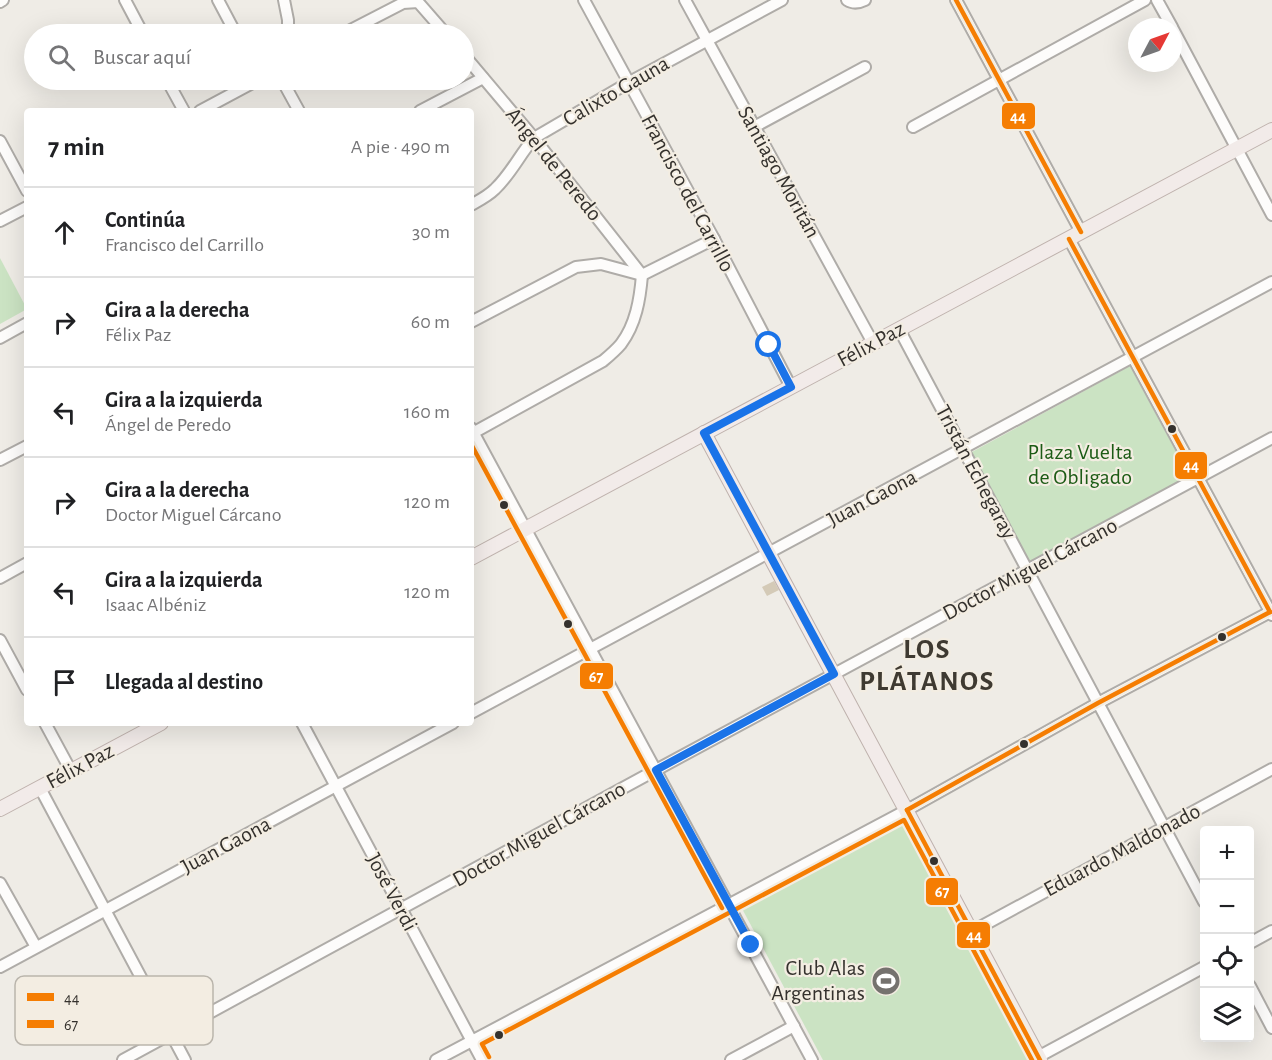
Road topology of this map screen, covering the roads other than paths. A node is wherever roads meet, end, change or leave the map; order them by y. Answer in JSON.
{"nodes":[{"id":1,"x":125,"y":0,"type":"edge"},
{"id":2,"x":218,"y":0,"type":"edge"},
{"id":3,"x":284,"y":0,"type":"edge"},
{"id":4,"x":584,"y":0,"type":"edge"},
{"id":5,"x":685,"y":0,"type":"edge"},
{"id":6,"x":782,"y":0,"type":"edge"},
{"id":7,"x":847,"y":0,"type":"edge"},
{"id":8,"x":865,"y":0,"type":"edge"},
{"id":9,"x":956,"y":0,"type":"edge"},
{"id":10,"x":1145,"y":0,"type":"edge"},
{"id":11,"x":1157,"y":0,"type":"edge"},
{"id":12,"x":1167,"y":18,"type":"edge"},
{"id":13,"x":138,"y":24,"type":"edge"},
{"id":14,"x":231,"y":24,"type":"edge"},
{"id":15,"x":288,"y":24,"type":"edge"},
{"id":16,"x":363,"y":24,"type":"edge"},
{"id":17,"x":437,"y":24,"type":"edge"},
{"id":18,"x":707,"y":40,"type":"junction"},
{"id":19,"x":1182,"y":47,"type":"edge"},
{"id":20,"x":866,"y":67,"type":"dead end"},
{"id":21,"x":474,"y":68,"type":"edge"},
{"id":22,"x":483,"y":78,"type":"junction"},
{"id":23,"x":1000,"y":80,"type":"junction"},
{"id":24,"x":628,"y":82,"type":"junction"},
{"id":25,"x":474,"y":83,"type":"edge"},
{"id":26,"x":172,"y":90,"type":"edge"},
{"id":27,"x":239,"y":90,"type":"edge"},
{"id":28,"x":287,"y":90,"type":"edge"},
{"id":29,"x":460,"y":90,"type":"edge"},
{"id":30,"x":182,"y":108,"type":"edge"},
{"id":31,"x":206,"y":108,"type":"edge"},
{"id":32,"x":297,"y":108,"type":"edge"},
{"id":33,"x":426,"y":108,"type":"edge"},
{"id":34,"x":754,"y":127,"type":"junction"},
{"id":35,"x":914,"y":127,"type":"dead end"},
{"id":36,"x":1272,"y":130,"type":"edge"},
{"id":37,"x":534,"y":138,"type":"junction"},
{"id":38,"x":0,"y":141,"type":"edge"},
{"id":39,"x":1237,"y":149,"type":"junction"},
{"id":40,"x":24,"y":185,"type":"edge"},
{"id":41,"x":474,"y":204,"type":"edge"},
{"id":42,"x":24,"y":209,"type":"edge"},
{"id":43,"x":1272,"y":214,"type":"edge"},
{"id":44,"x":0,"y":221,"type":"edge"},
{"id":45,"x":1075,"y":235,"type":"junction"},
{"id":46,"x":714,"y":240,"type":"junction"},
{"id":47,"x":642,"y":275,"type":"junction"},
{"id":48,"x":1272,"y":282,"type":"edge"},
{"id":49,"x":474,"y":320,"type":"edge"},
{"id":50,"x":24,"y":325,"type":"edge"},
{"id":51,"x":899,"y":329,"type":"junction"},
{"id":52,"x":0,"y":338,"type":"edge"},
{"id":53,"x":873,"y":343,"type":"junction"},
{"id":54,"x":1132,"y":357,"type":"junction"},
{"id":55,"x":791,"y":387,"type":"junction"},
{"id":56,"x":474,"y":430,"type":"edge"},
{"id":57,"x":704,"y":433,"type":"junction"},
{"id":58,"x":474,"y":435,"type":"edge"},
{"id":59,"x":1272,"y":438,"type":"edge"},
{"id":60,"x":24,"y":448,"type":"edge"},
{"id":61,"x":963,"y":448,"type":"junction"},
{"id":62,"x":0,"y":460,"type":"edge"},
{"id":63,"x":1198,"y":478,"type":"junction"},
{"id":64,"x":526,"y":529,"type":"junction"},
{"id":65,"x":769,"y":553,"type":"junction"},
{"id":66,"x":474,"y":556,"type":"edge"},
{"id":67,"x":24,"y":565,"type":"edge"},
{"id":68,"x":1028,"y":570,"type":"junction"},
{"id":69,"x":0,"y":578,"type":"edge"},
{"id":70,"x":1271,"y":612,"type":"edge"},
{"id":71,"x":0,"y":640,"type":"edge"},
{"id":72,"x":591,"y":649,"type":"junction"},
{"id":73,"x":834,"y":674,"type":"junction"},
{"id":74,"x":24,"y":676,"type":"edge"},
{"id":75,"x":1098,"y":703,"type":"junction"},
{"id":76,"x":474,"y":711,"type":"edge"},
{"id":77,"x":47,"y":726,"type":"edge"},
{"id":78,"x":155,"y":726,"type":"edge"},
{"id":79,"x":304,"y":726,"type":"edge"},
{"id":80,"x":447,"y":726,"type":"edge"},
{"id":81,"x":1272,"y":769,"type":"edge"},
{"id":82,"x":656,"y":770,"type":"junction"},
{"id":83,"x":71,"y":771,"type":"junction"},
{"id":84,"x":335,"y":786,"type":"junction"},
{"id":85,"x":40,"y":788,"type":"junction"},
{"id":86,"x":0,"y":809,"type":"edge"},
{"id":87,"x":907,"y":810,"type":"junction"},
{"id":88,"x":1165,"y":827,"type":"junction"},
{"id":89,"x":0,"y":883,"type":"edge"},
{"id":90,"x":1200,"y":894,"type":"edge"},
{"id":91,"x":729,"y":904,"type":"junction"},
{"id":92,"x":401,"y":909,"type":"junction"},
{"id":93,"x":105,"y":911,"type":"junction"},
{"id":94,"x":1272,"y":931,"type":"edge"},
{"id":95,"x":971,"y":932,"type":"junction"},
{"id":96,"x":1254,"y":941,"type":"edge"},
{"id":97,"x":36,"y":948,"type":"junction"},
{"id":98,"x":0,"y":967,"type":"edge"},
{"id":99,"x":1200,"y":969,"type":"edge"},
{"id":100,"x":140,"y":976,"type":"edge"},
{"id":101,"x":1251,"y":988,"type":"edge"},
{"id":102,"x":213,"y":1011,"type":"edge"},
{"id":103,"x":794,"y":1026,"type":"junction"},
{"id":104,"x":1272,"y":1028,"type":"edge"},
{"id":105,"x":472,"y":1041,"type":"junction"},
{"id":106,"x":151,"y":1045,"type":"edge"},
{"id":107,"x":177,"y":1045,"type":"edge"},
{"id":108,"x":1039,"y":1058,"type":"edge"},
{"id":109,"x":123,"y":1060,"type":"edge"},
{"id":110,"x":185,"y":1060,"type":"edge"},
{"id":111,"x":436,"y":1060,"type":"edge"},
{"id":112,"x":482,"y":1060,"type":"edge"},
{"id":113,"x":731,"y":1060,"type":"edge"},
{"id":114,"x":812,"y":1060,"type":"edge"}],
"edges":[{"from":1,"to":13,"type":"street"},
{"from":2,"to":14,"type":"street"},
{"from":3,"to":15,"type":"street"},
{"from":4,"to":24,"type":"street","name":"Francisco del Carrillo"},
{"from":5,"to":18,"type":"street","name":"Santiago Moritán"},
{"from":6,"to":18,"type":"street","name":"Calixto Gauna"},
{"from":7,"to":8,"type":"street"},
{"from":9,"to":23,"type":"street"},
{"from":10,"to":23,"type":"street"},
{"from":11,"to":12,"type":"street"},
{"from":16,"to":17,"type":"street"},
{"from":18,"to":24,"type":"street","name":"Calixto Gauna"},
{"from":18,"to":34,"type":"street","name":"Santiago Moritán"},
{"from":19,"to":39,"type":"street"},
{"from":20,"to":34,"type":"street"},
{"from":21,"to":22,"type":"street","name":"Ángel de Peredo"},
{"from":22,"to":25,"type":"street"},
{"from":22,"to":37,"type":"street","name":"Ángel de Peredo"},
{"from":23,"to":35,"type":"street"},
{"from":23,"to":45,"type":"street"},
{"from":24,"to":37,"type":"street","name":"Calixto Gauna"},
{"from":24,"to":46,"type":"street","name":"Francisco del Carrillo"},
{"from":26,"to":30,"type":"street"},
{"from":27,"to":31,"type":"street"},
{"from":28,"to":32,"type":"street"},
{"from":29,"to":33,"type":"street"},
{"from":34,"to":53,"type":"street","name":"Santiago Moritán"},
{"from":36,"to":39,"type":"main road","name":"Félix Paz"},
{"from":37,"to":41,"type":"street","name":"Calixto Gauna"},
{"from":37,"to":47,"type":"street","name":"Ángel de Peredo"},
{"from":38,"to":40,"type":"street"},
{"from":39,"to":43,"type":"street"},
{"from":39,"to":45,"type":"main road","name":"Félix Paz"},
{"from":42,"to":44,"type":"street"},
{"from":45,"to":51,"type":"main road","name":"Félix Paz"},
{"from":45,"to":54,"type":"street"},
{"from":46,"to":47,"type":"street"},
{"from":46,"to":55,"type":"street","name":"Francisco del Carrillo"},
{"from":47,"to":49,"type":"street"},
{"from":47,"to":56,"type":"street"},
{"from":48,"to":54,"type":"street","name":"Juan Gaona"},
{"from":50,"to":52,"type":"street"},
{"from":51,"to":53,"type":"main road","name":"Félix Paz"},
{"from":51,"to":61,"type":"street","name":"Tristán Echegaray"},
{"from":53,"to":55,"type":"main road","name":"Félix Paz"},
{"from":54,"to":61,"type":"street","name":"Juan Gaona"},
{"from":54,"to":63,"type":"street"},
{"from":55,"to":57,"type":"main road","name":"Félix Paz"},
{"from":57,"to":64,"type":"main road","name":"Félix Paz"},
{"from":57,"to":65,"type":"main road"},
{"from":58,"to":64,"type":"street"},
{"from":59,"to":63,"type":"street","name":"Doctor Miguel Cárcano"},
{"from":60,"to":62,"type":"street"},
{"from":61,"to":65,"type":"street","name":"Juan Gaona"},
{"from":61,"to":68,"type":"street","name":"Tristán Echegaray"},
{"from":63,"to":68,"type":"street","name":"Doctor Miguel Cárcano"},
{"from":63,"to":70,"type":"street"},
{"from":64,"to":66,"type":"main road","name":"Félix Paz"},
{"from":64,"to":72,"type":"street"},
{"from":65,"to":72,"type":"street","name":"Juan Gaona"},
{"from":65,"to":73,"type":"main road"},
{"from":67,"to":69,"type":"street"},
{"from":68,"to":73,"type":"street","name":"Doctor Miguel Cárcano"},
{"from":68,"to":75,"type":"street","name":"Tristán Echegaray"},
{"from":70,"to":75,"type":"street"},
{"from":71,"to":74,"type":"street"},
{"from":72,"to":76,"type":"street","name":"Juan Gaona"},
{"from":72,"to":82,"type":"street"},
{"from":73,"to":82,"type":"street","name":"Doctor Miguel Cárcano"},
{"from":73,"to":87,"type":"main road"},
{"from":75,"to":87,"type":"street"},
{"from":75,"to":88,"type":"street","name":"Tristán Echegaray"},
{"from":77,"to":83,"type":"street"},
{"from":78,"to":83,"type":"main road","name":"Félix Paz"},
{"from":79,"to":84,"type":"street","name":"José Verdi"},
{"from":80,"to":84,"type":"street","name":"Juan Gaona"},
{"from":81,"to":88,"type":"street","name":"Eduardo Maldonado"},
{"from":82,"to":91,"type":"street"},
{"from":82,"to":92,"type":"street","name":"Doctor Miguel Cárcano"},
{"from":83,"to":85,"type":"main road","name":"Félix Paz"},
{"from":84,"to":92,"type":"street","name":"José Verdi"},
{"from":84,"to":93,"type":"street","name":"Juan Gaona"},
{"from":85,"to":86,"type":"main road","name":"Félix Paz"},
{"from":85,"to":93,"type":"street"},
{"from":87,"to":91,"type":"street"},
{"from":87,"to":95,"type":"main road"},
{"from":88,"to":90,"type":"street","name":"Tristán Echegaray"},
{"from":88,"to":95,"type":"street","name":"Eduardo Maldonado"},
{"from":89,"to":97,"type":"street"},
{"from":91,"to":103,"type":"street"},
{"from":91,"to":105,"type":"street"},
{"from":92,"to":102,"type":"street","name":"Doctor Miguel Cárcano"},
{"from":92,"to":105,"type":"street","name":"José Verdi"},
{"from":93,"to":97,"type":"street","name":"Juan Gaona"},
{"from":93,"to":100,"type":"street"},
{"from":94,"to":96,"type":"street"},
{"from":95,"to":108,"type":"main road"},
{"from":97,"to":98,"type":"street","name":"Juan Gaona"},
{"from":99,"to":108,"type":"street"},
{"from":101,"to":104,"type":"street"},
{"from":103,"to":113,"type":"street"},
{"from":103,"to":114,"type":"street"},
{"from":105,"to":111,"type":"street"},
{"from":105,"to":112,"type":"street","name":"José Verdi"},
{"from":106,"to":109,"type":"street","name":"Doctor Miguel Cárcano"},
{"from":107,"to":110,"type":"street"}]}
